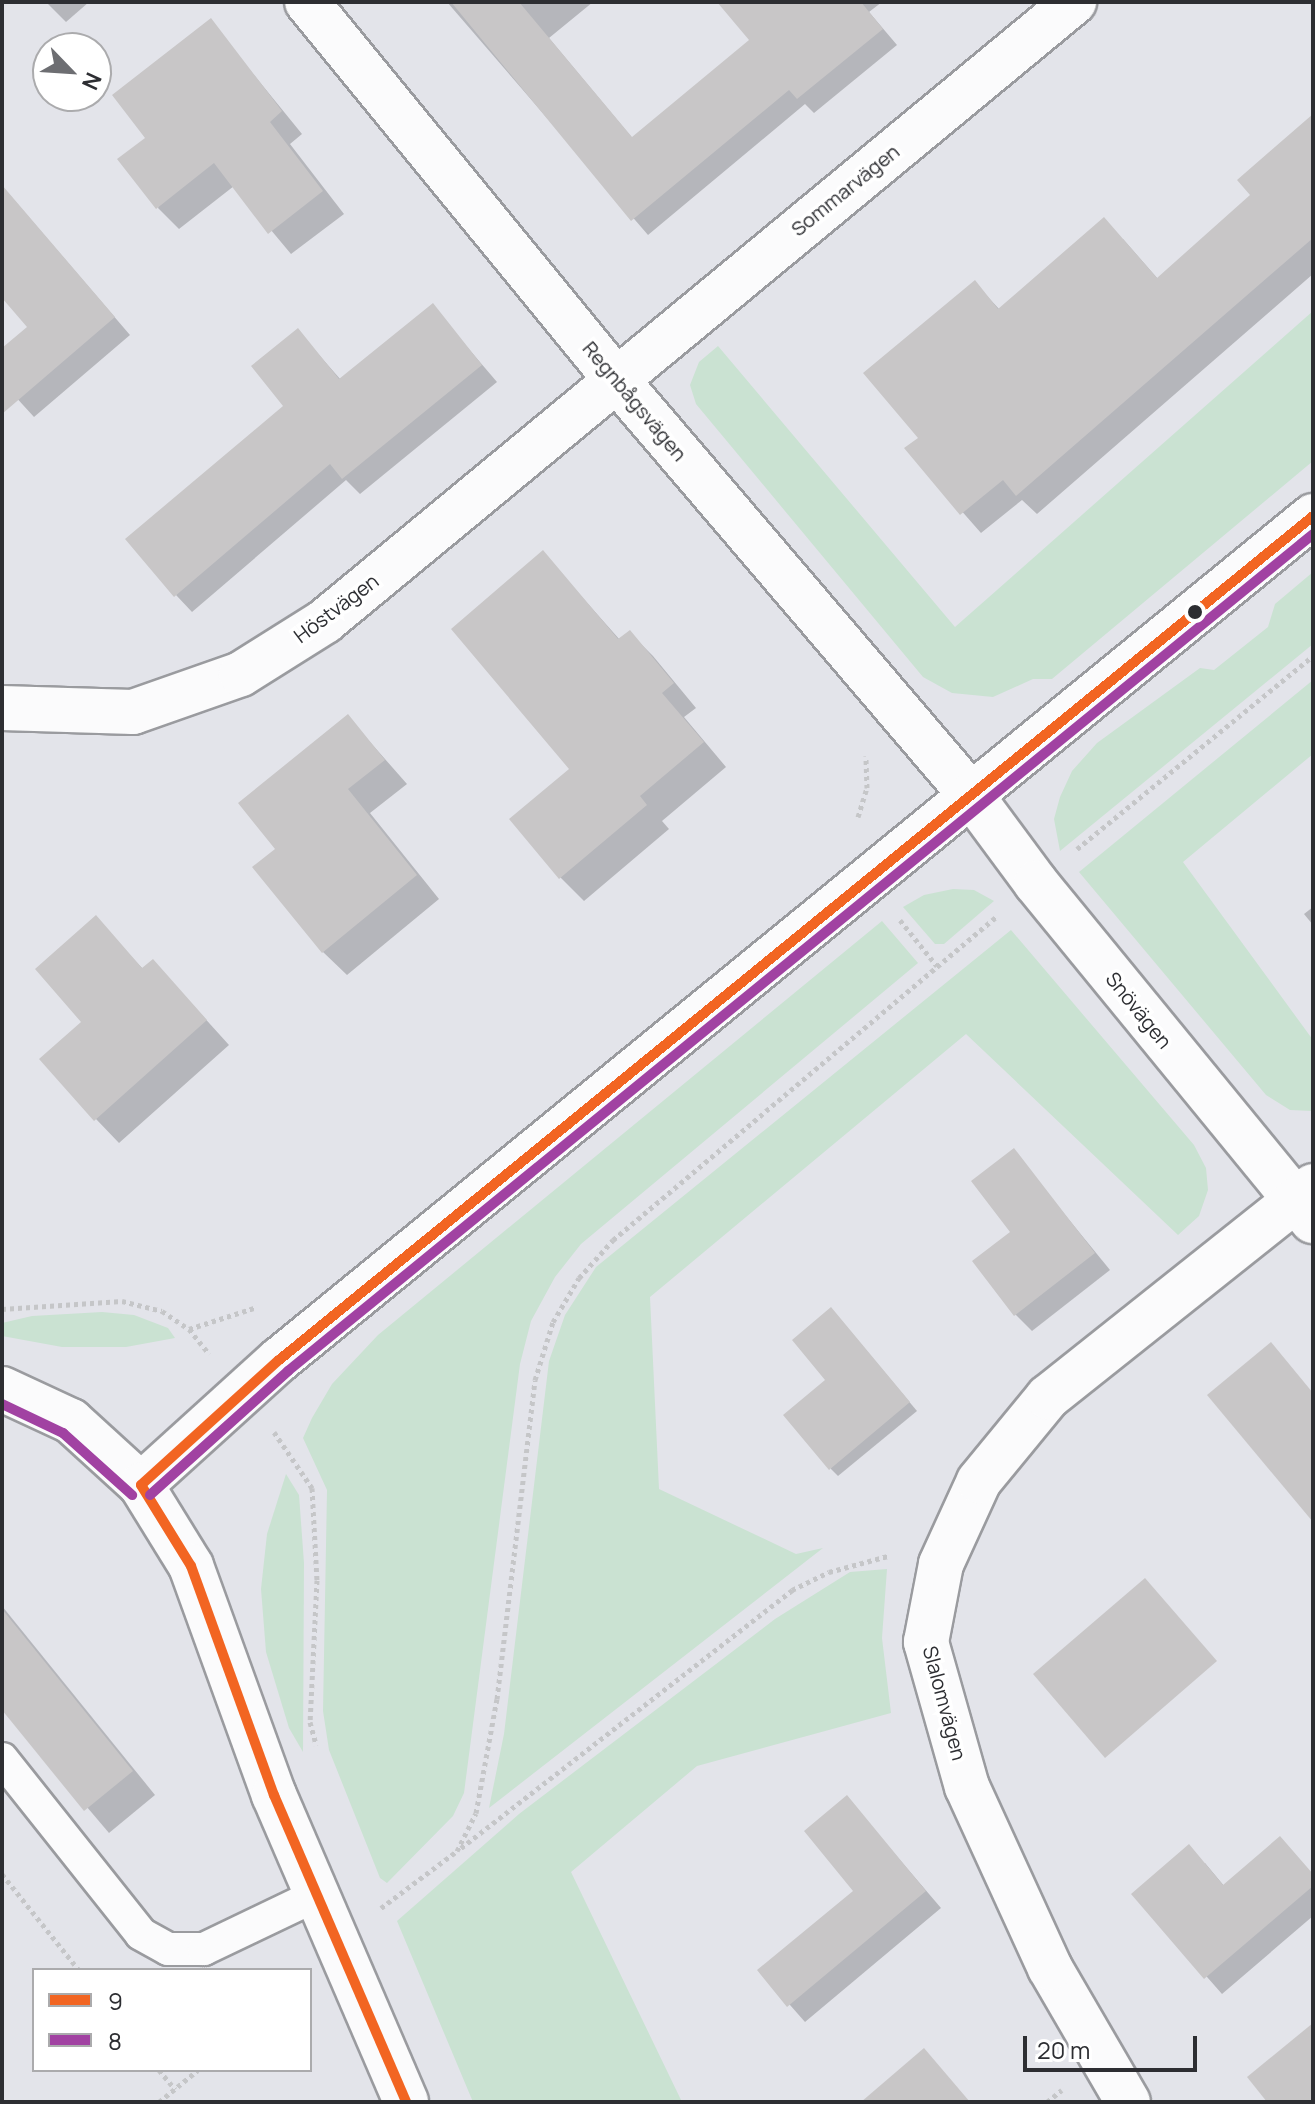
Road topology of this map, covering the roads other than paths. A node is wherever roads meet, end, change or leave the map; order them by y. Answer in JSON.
{"nodes":[{"id":1,"x":307,"y":2,"type":"edge"},
{"id":2,"x":1074,"y":2,"type":"edge"},
{"id":3,"x":615,"y":378,"type":"junction"},
{"id":4,"x":1313,"y":516,"type":"edge"},
{"id":5,"x":2,"y":708,"type":"edge"},
{"id":6,"x":971,"y":795,"type":"junction"},
{"id":7,"x":1307,"y":1202,"type":"edge"},
{"id":8,"x":2,"y":1389,"type":"edge"},
{"id":9,"x":141,"y":1485,"type":"junction"},
{"id":10,"x":2,"y":1759,"type":"edge"},
{"id":11,"x":319,"y":1894,"type":"junction"},
{"id":12,"x":406,"y":2102,"type":"edge"},
{"id":13,"x":1128,"y":2102,"type":"edge"}],
"edges":[{"from":1,"to":3,"type":"street","name":"Regnbågsvägen"},
{"from":2,"to":3,"type":"street","name":"Sommarvägen"},
{"from":3,"to":5,"type":"street","name":"Höstvägen"},
{"from":3,"to":6,"type":"street","name":"Regnbågsvägen"},
{"from":4,"to":6,"type":"street"},
{"from":6,"to":7,"type":"street","name":"Snövägen"},
{"from":6,"to":9,"type":"street"},
{"from":7,"to":13,"type":"street","name":"Slalomvägen"},
{"from":8,"to":9,"type":"street"},
{"from":9,"to":11,"type":"street"},
{"from":10,"to":11,"type":"lane"},
{"from":11,"to":12,"type":"street"}]}
